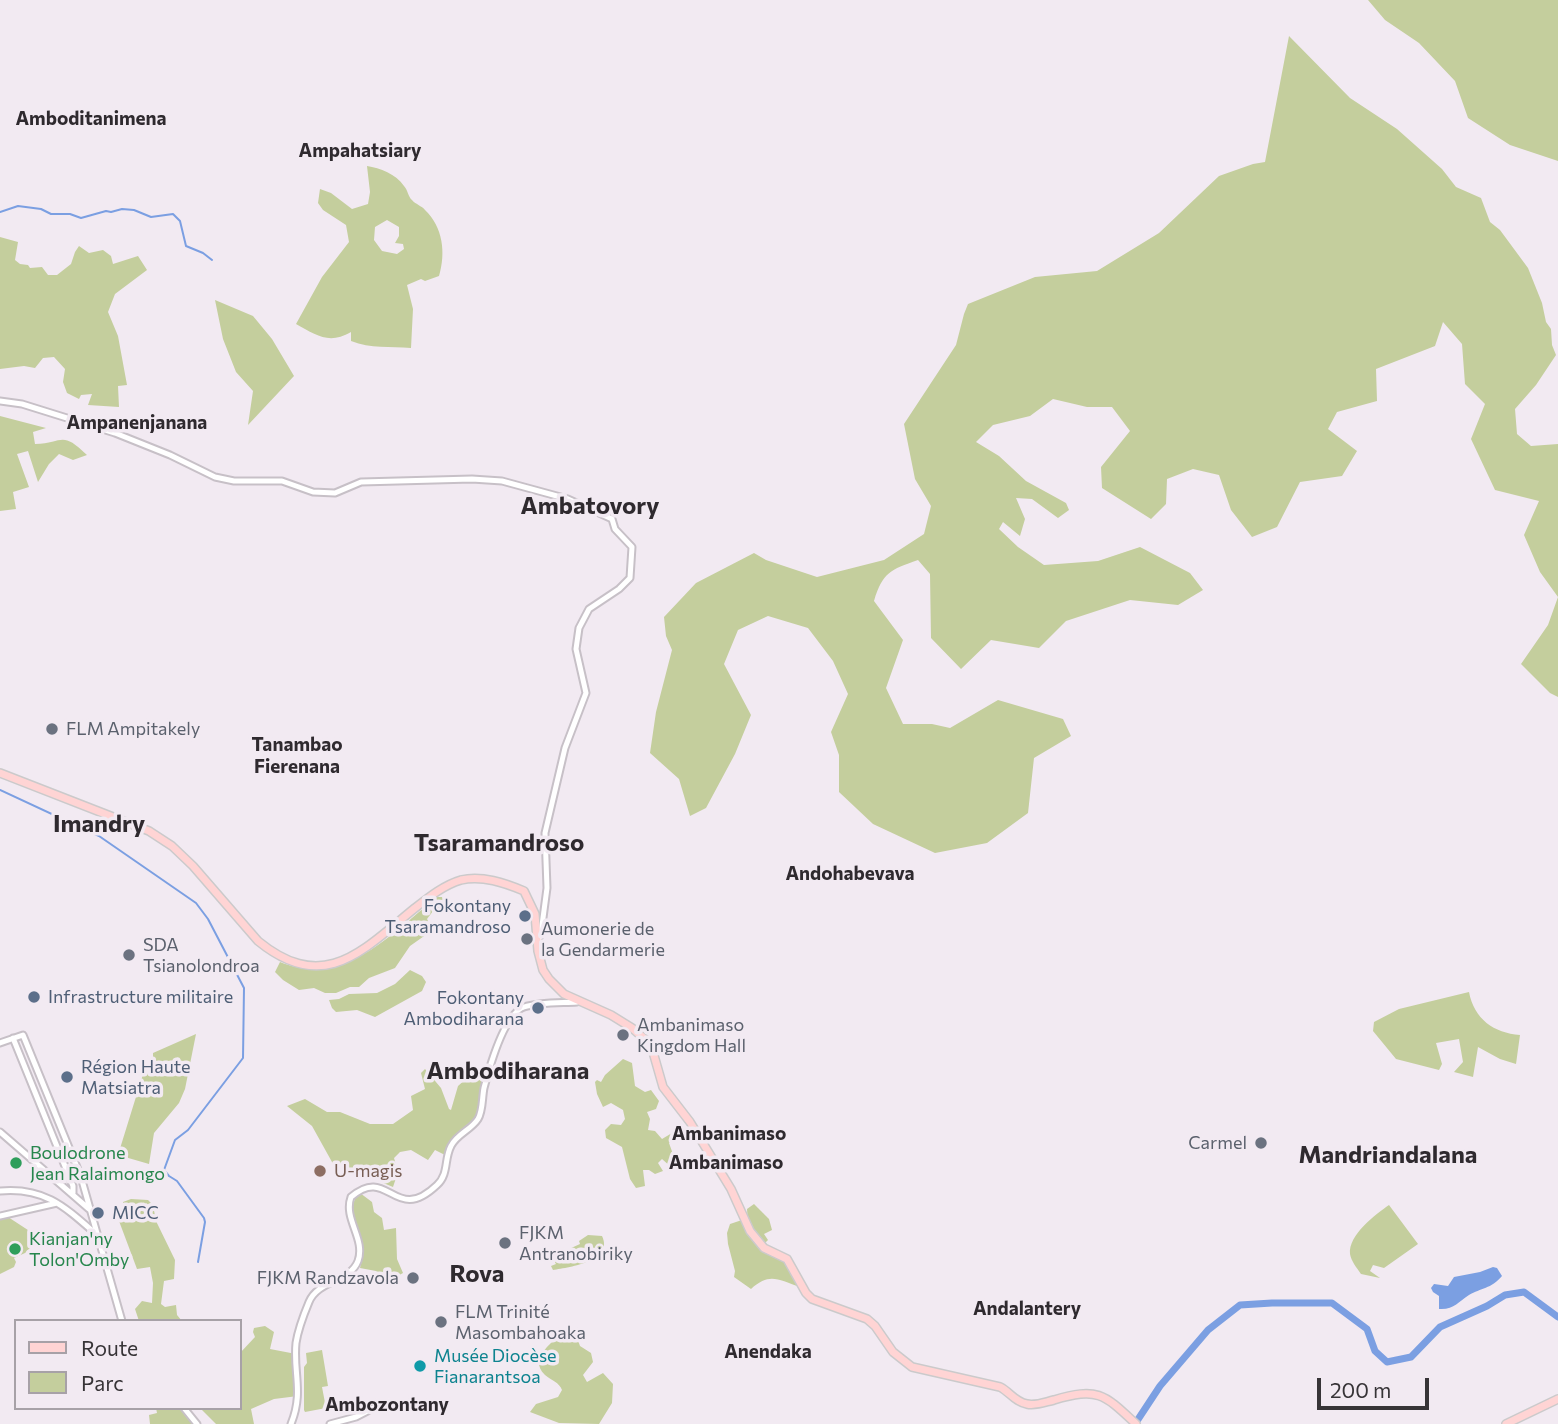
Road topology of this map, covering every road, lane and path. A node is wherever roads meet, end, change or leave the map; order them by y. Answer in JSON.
{"nodes":[{"id":1,"x":0,"y":401,"type":"edge"},
{"id":2,"x":0,"y":773,"type":"edge"},
{"id":3,"x":539,"y":938,"type":"junction"},
{"id":4,"x":579,"y":1002,"type":"junction"},
{"id":5,"x":13,"y":1038,"type":"junction"},
{"id":6,"x":0,"y":1043,"type":"edge"},
{"id":7,"x":0,"y":1132,"type":"edge"},
{"id":8,"x":0,"y":1191,"type":"edge"},
{"id":9,"x":73,"y":1193,"type":"junction"},
{"id":10,"x":57,"y":1203,"type":"junction"},
{"id":11,"x":89,"y":1209,"type":"junction"},
{"id":12,"x":0,"y":1216,"type":"edge"},
{"id":13,"x":97,"y":1235,"type":"junction"},
{"id":14,"x":121,"y":1319,"type":"edge"},
{"id":15,"x":1558,"y":1399,"type":"edge"},
{"id":16,"x":377,"y":1407,"type":"dead end"},
{"id":17,"x":186,"y":1410,"type":"edge"},
{"id":18,"x":197,"y":1424,"type":"edge"},
{"id":19,"x":291,"y":1424,"type":"edge"},
{"id":20,"x":330,"y":1424,"type":"edge"},
{"id":21,"x":1136,"y":1424,"type":"edge"},
{"id":22,"x":1506,"y":1424,"type":"edge"}],
"edges":[{"from":1,"to":3,"type":"street"},
{"from":2,"to":3,"type":"main road"},
{"from":3,"to":4,"type":"main road"},
{"from":4,"to":19,"type":"street"},
{"from":4,"to":21,"type":"main road"},
{"from":5,"to":6,"type":"street"},
{"from":5,"to":9,"type":"street"},
{"from":5,"to":11,"type":"street"},
{"from":7,"to":9,"type":"street"},
{"from":8,"to":10,"type":"street"},
{"from":9,"to":11,"type":"street"},
{"from":10,"to":12,"type":"street"},
{"from":10,"to":13,"type":"street"},
{"from":11,"to":13,"type":"street"},
{"from":13,"to":14,"type":"street"},
{"from":15,"to":22,"type":"main road"},
{"from":16,"to":20,"type":"street"},
{"from":17,"to":18,"type":"street"}]}
